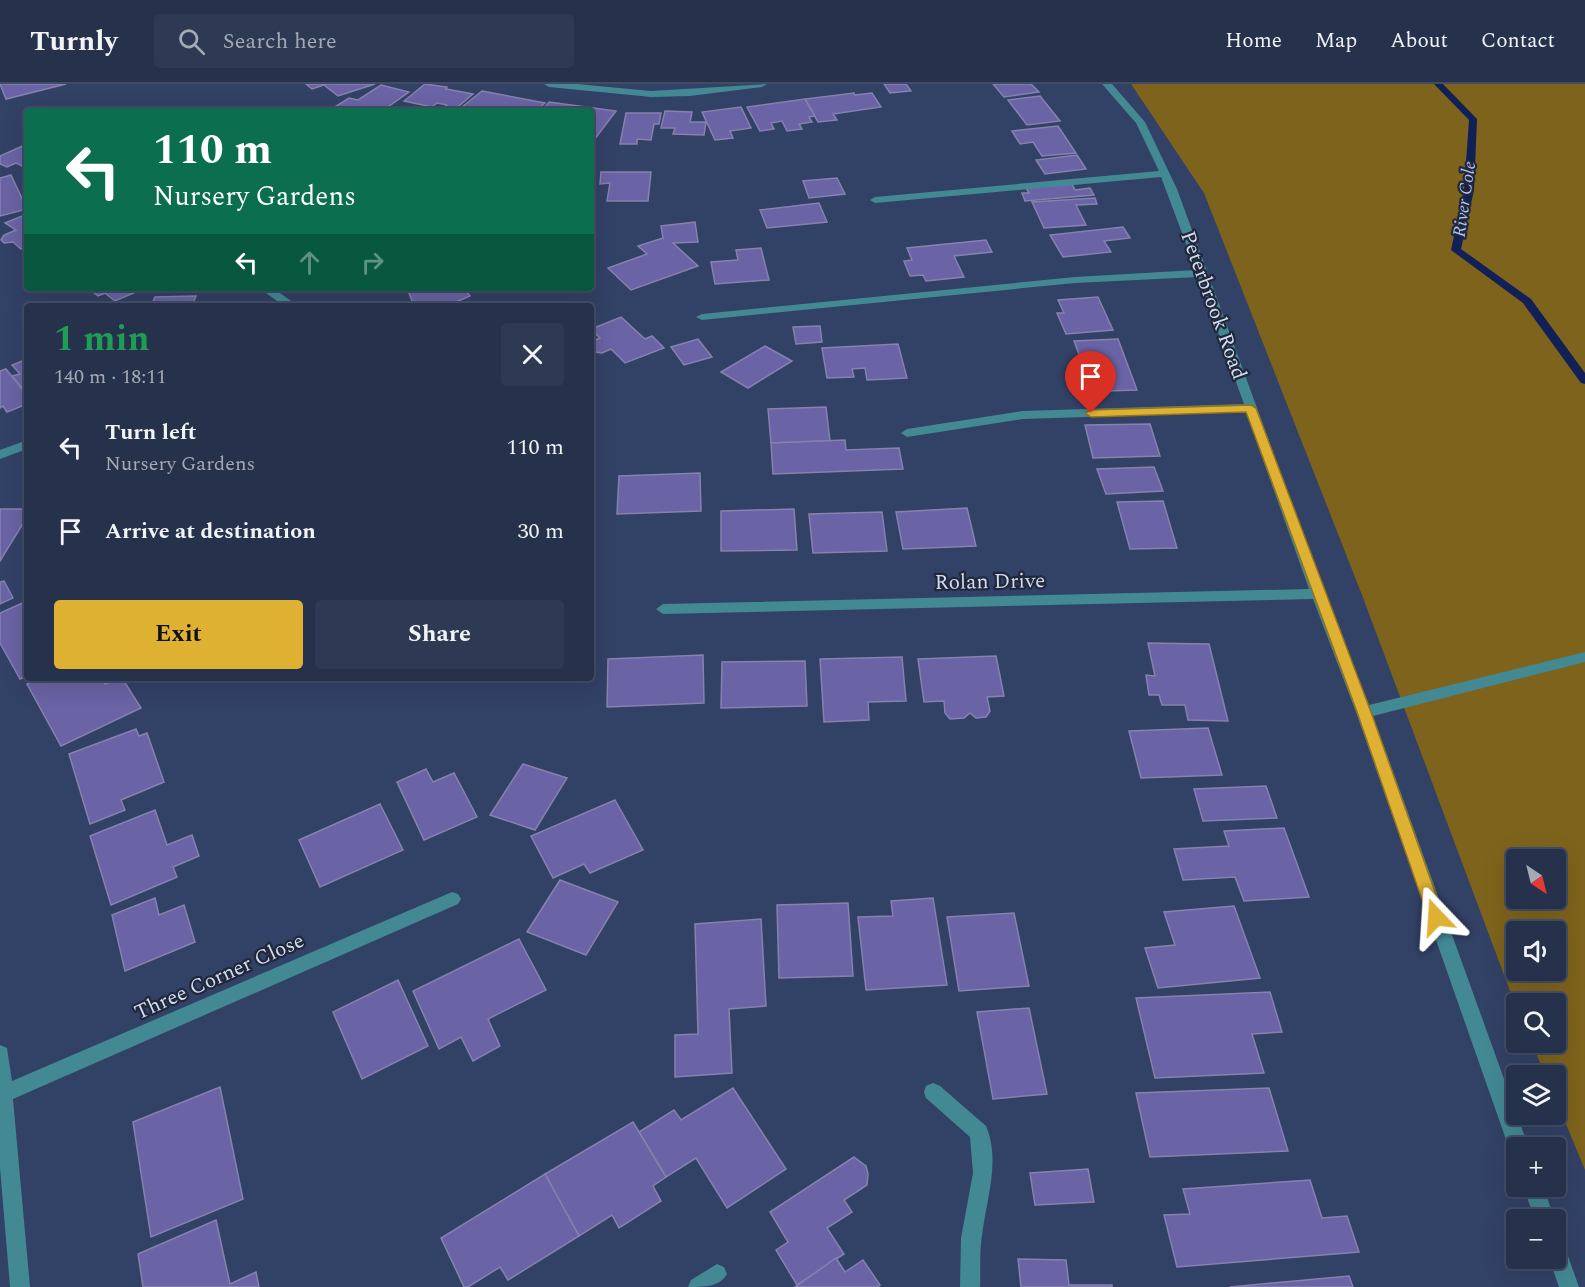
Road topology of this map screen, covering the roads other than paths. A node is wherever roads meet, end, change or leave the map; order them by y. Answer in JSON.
{"nodes":[{"id":1,"x":549,"y":84,"type":"edge"},
{"id":2,"x":762,"y":84,"type":"edge"},
{"id":3,"x":1107,"y":84,"type":"edge"},
{"id":4,"x":1165,"y":174,"type":"junction"},
{"id":5,"x":875,"y":200,"type":"dead end"},
{"id":6,"x":1203,"y":273,"type":"junction"},
{"id":7,"x":270,"y":291,"type":"edge"},
{"id":8,"x":288,"y":303,"type":"edge"},
{"id":9,"x":702,"y":317,"type":"dead end"},
{"id":10,"x":1251,"y":408,"type":"junction"},
{"id":11,"x":907,"y":433,"type":"dead end"},
{"id":12,"x":24,"y":445,"type":"edge"},
{"id":13,"x":0,"y":455,"type":"edge"},
{"id":14,"x":1318,"y":594,"type":"junction"},
{"id":15,"x":663,"y":609,"type":"dead end"},
{"id":16,"x":1585,"y":657,"type":"edge"},
{"id":17,"x":1364,"y":712,"type":"junction"},
{"id":18,"x":452,"y":899,"type":"dead end"},
{"id":19,"x":0,"y":1054,"type":"edge"},
{"id":20,"x":933,"y":1092,"type":"dead end"},
{"id":21,"x":4,"y":1094,"type":"junction"},
{"id":22,"x":1515,"y":1137,"type":"edge"},
{"id":23,"x":1563,"y":1269,"type":"edge"},
{"id":24,"x":717,"y":1274,"type":"dead end"},
{"id":25,"x":20,"y":1287,"type":"edge"},
{"id":26,"x":698,"y":1287,"type":"edge"},
{"id":27,"x":970,"y":1287,"type":"edge"},
{"id":28,"x":1569,"y":1287,"type":"edge"}],
"edges":[{"from":1,"to":2,"type":"street"},
{"from":3,"to":4,"type":"street","name":"Peterbrook Road"},
{"from":4,"to":5,"type":"street"},
{"from":4,"to":6,"type":"street","name":"Peterbrook Road"},
{"from":6,"to":9,"type":"street"},
{"from":6,"to":10,"type":"street","name":"Peterbrook Road"},
{"from":7,"to":8,"type":"street"},
{"from":10,"to":11,"type":"street"},
{"from":10,"to":14,"type":"street","name":"Peterbrook Road"},
{"from":12,"to":13,"type":"street"},
{"from":14,"to":15,"type":"street","name":"Rolan Drive"},
{"from":14,"to":17,"type":"street","name":"Peterbrook Road"},
{"from":16,"to":17,"type":"street"},
{"from":17,"to":22,"type":"street","name":"Peterbrook Road"},
{"from":18,"to":21,"type":"street","name":"Three Corner Close"},
{"from":19,"to":21,"type":"street"},
{"from":20,"to":27,"type":"street"},
{"from":21,"to":25,"type":"street"},
{"from":23,"to":28,"type":"street"},
{"from":24,"to":26,"type":"street"}]}
